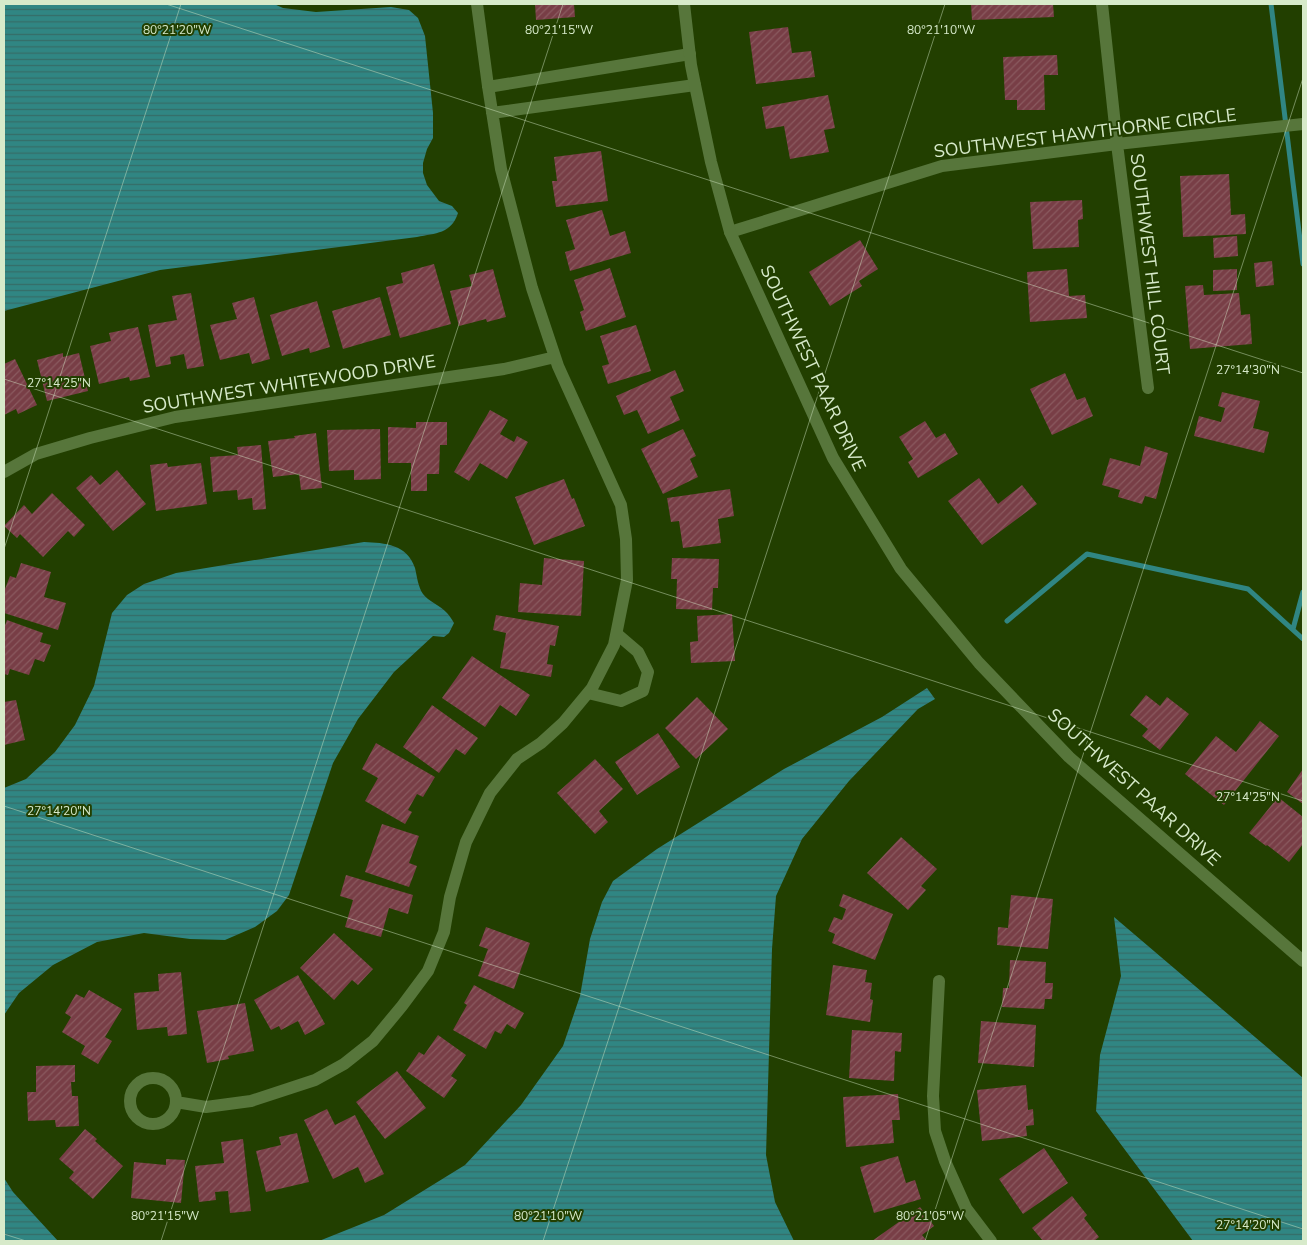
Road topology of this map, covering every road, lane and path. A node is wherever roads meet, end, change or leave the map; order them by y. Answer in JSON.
{"nodes":[{"id":1,"x":476,"y":4,"type":"edge"},
{"id":2,"x":684,"y":4,"type":"edge"},
{"id":3,"x":1102,"y":4,"type":"edge"},
{"id":4,"x":690,"y":54,"type":"junction"},
{"id":5,"x":695,"y":85,"type":"junction"},
{"id":6,"x":488,"y":88,"type":"junction"},
{"id":7,"x":492,"y":113,"type":"junction"},
{"id":8,"x":1303,"y":124,"type":"edge"},
{"id":9,"x":1117,"y":144,"type":"junction"},
{"id":10,"x":730,"y":232,"type":"junction"},
{"id":11,"x":556,"y":357,"type":"junction"},
{"id":12,"x":1148,"y":388,"type":"dead end"},
{"id":13,"x":4,"y":472,"type":"edge"},
{"id":14,"x":616,"y":634,"type":"junction"},
{"id":15,"x":588,"y":693,"type":"junction"},
{"id":16,"x":1303,"y":960,"type":"edge"},
{"id":17,"x":939,"y":981,"type":"dead end"},
{"id":18,"x":176,"y":1102,"type":"dead end"},
{"id":19,"x":991,"y":1241,"type":"edge"}],
"edges":[{"from":1,"to":6,"type":"street"},
{"from":2,"to":4,"type":"street","name":"SOUTHWEST PAAR DRIVE"},
{"from":3,"to":9,"type":"street","name":"SOUTHWEST HILL COURT"},
{"from":4,"to":5,"type":"street","name":"SOUTHWEST PAAR DRIVE"},
{"from":4,"to":6,"type":"street"},
{"from":5,"to":7,"type":"street"},
{"from":5,"to":10,"type":"street","name":"SOUTHWEST PAAR DRIVE"},
{"from":6,"to":7,"type":"street"},
{"from":7,"to":11,"type":"street"},
{"from":8,"to":9,"type":"street","name":"SOUTHWEST HAWTHORNE CIRCLE"},
{"from":9,"to":10,"type":"street","name":"SOUTHWEST HAWTHORNE CIRCLE"},
{"from":9,"to":12,"type":"street","name":"SOUTHWEST HILL COURT"},
{"from":10,"to":16,"type":"street","name":"SOUTHWEST PAAR DRIVE"},
{"from":11,"to":13,"type":"street","name":"SOUTHWEST WHITEWOOD DRIVE"},
{"from":11,"to":14,"type":"street"},
{"from":14,"to":15,"type":"street"},
{"from":14,"to":15,"type":"street"},
{"from":15,"to":18,"type":"street"},
{"from":17,"to":19,"type":"street"}]}
